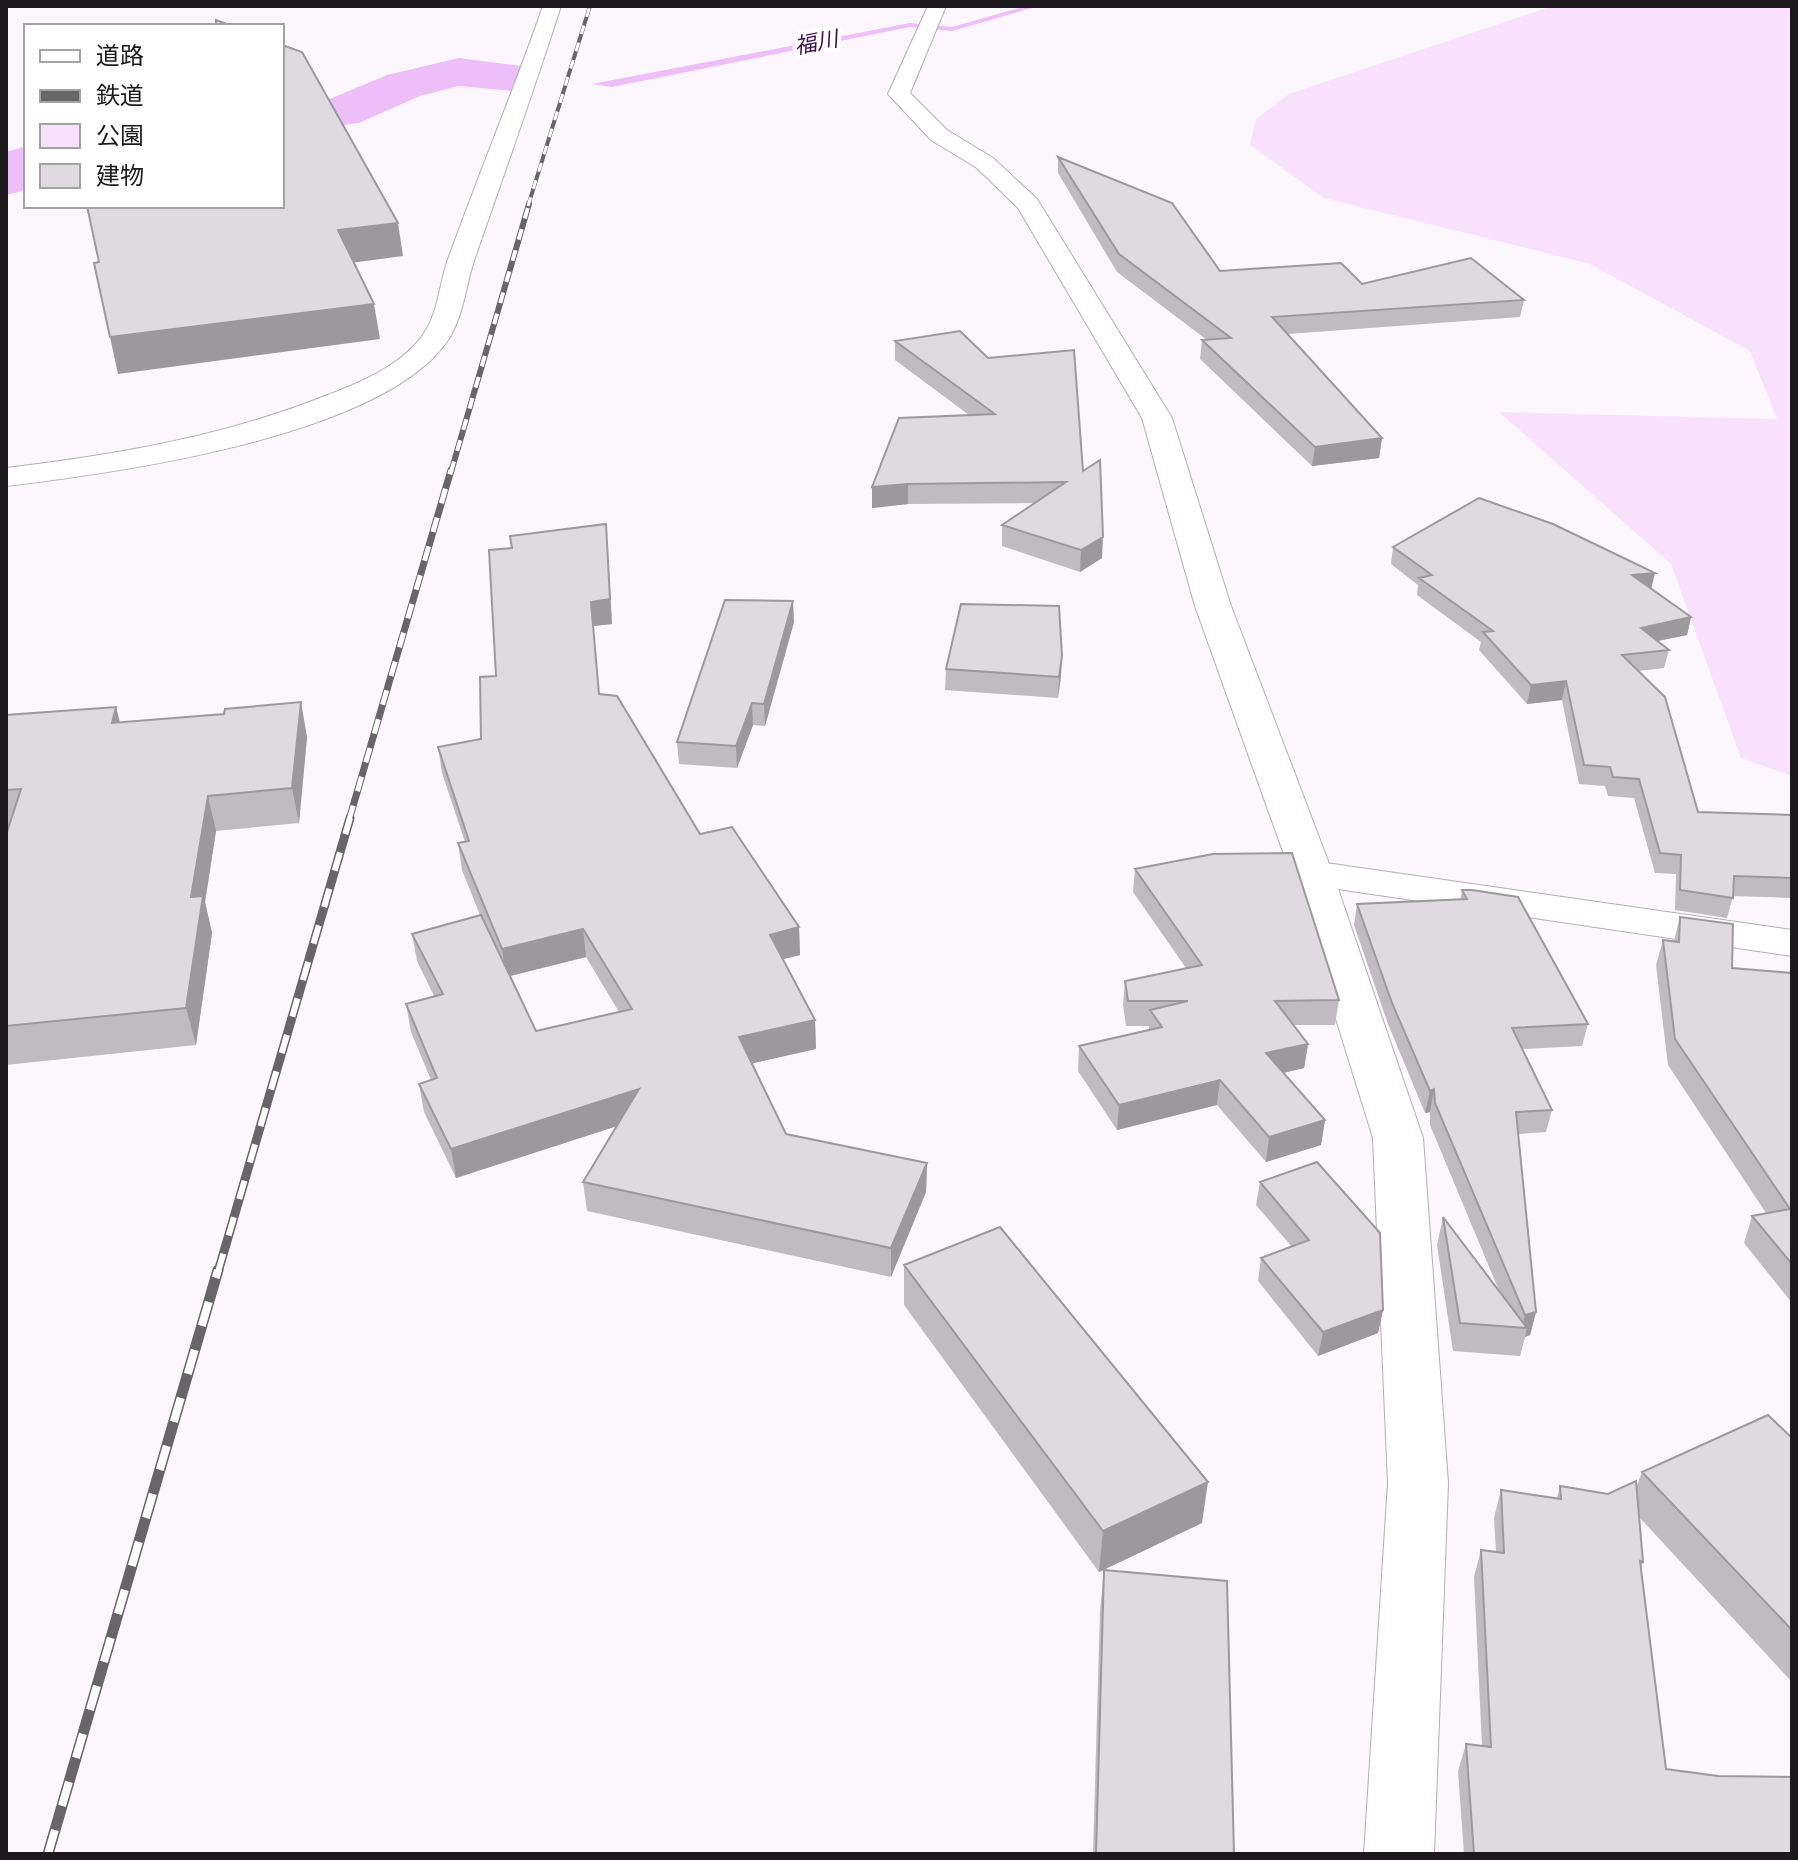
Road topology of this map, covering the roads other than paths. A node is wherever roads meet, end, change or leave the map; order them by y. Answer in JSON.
{"nodes":[{"id":1,"x":552,"y":6,"type":"edge"},
{"id":2,"x":937,"y":6,"type":"edge"},
{"id":3,"x":6,"y":477,"type":"edge"},
{"id":4,"x":1312,"y":874,"type":"junction"},
{"id":5,"x":1792,"y":943,"type":"edge"},
{"id":6,"x":1399,"y":1854,"type":"edge"}],
"edges":[{"from":1,"to":3,"type":"street"},
{"from":2,"to":4,"type":"street"},
{"from":4,"to":5,"type":"street"},
{"from":4,"to":6,"type":"street"}]}
